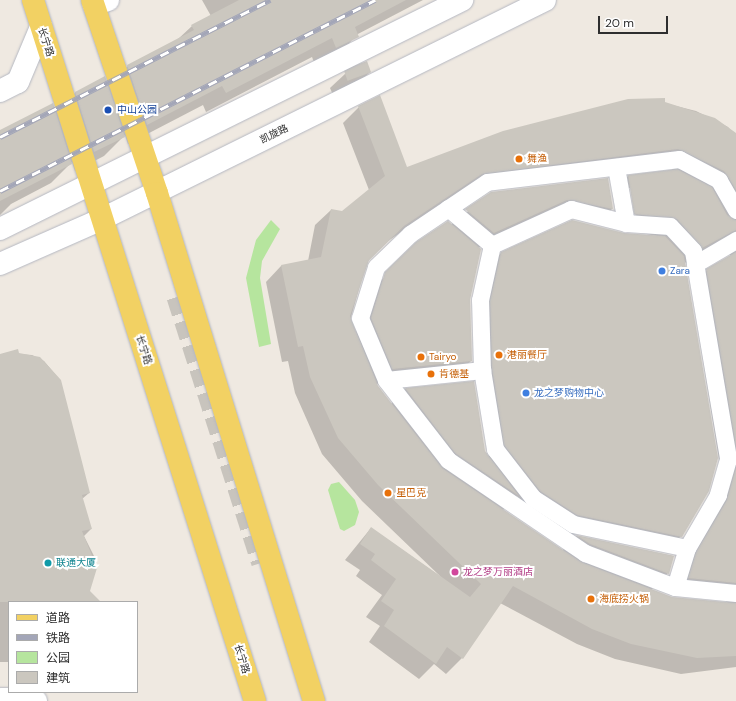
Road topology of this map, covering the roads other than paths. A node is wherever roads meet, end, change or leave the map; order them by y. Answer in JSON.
{"nodes":[{"id":1,"x":33,"y":0,"type":"edge"},
{"id":2,"x":462,"y":0,"type":"edge"},
{"id":3,"x":545,"y":0,"type":"edge"},
{"id":4,"x":98,"y":2,"type":"edge"},
{"id":5,"x":41,"y":27,"type":"junction"},
{"id":6,"x":0,"y":91,"type":"edge"},
{"id":7,"x":143,"y":156,"type":"junction"},
{"id":8,"x":616,"y":167,"type":"junction"},
{"id":9,"x":91,"y":183,"type":"junction"},
{"id":10,"x":157,"y":193,"type":"junction"},
{"id":11,"x":448,"y":208,"type":"junction"},
{"id":12,"x":736,"y":210,"type":"edge"},
{"id":13,"x":102,"y":220,"type":"junction"},
{"id":14,"x":626,"y":222,"type":"junction"},
{"id":15,"x":0,"y":230,"type":"edge"},
{"id":16,"x":736,"y":240,"type":"edge"},
{"id":17,"x":492,"y":245,"type":"junction"},
{"id":18,"x":0,"y":264,"type":"edge"},
{"id":19,"x":695,"y":264,"type":"junction"},
{"id":20,"x":482,"y":370,"type":"junction"},
{"id":21,"x":386,"y":380,"type":"junction"},
{"id":22,"x":731,"y":467,"type":"edge"},
{"id":23,"x":686,"y":548,"type":"junction"},
{"id":24,"x":675,"y":586,"type":"junction"},
{"id":25,"x":736,"y":593,"type":"edge"},
{"id":26,"x":0,"y":699,"type":"edge"},
{"id":27,"x":36,"y":701,"type":"edge"},
{"id":28,"x":255,"y":701,"type":"edge"},
{"id":29,"x":314,"y":701,"type":"edge"}],
"edges":[{"from":1,"to":5,"type":"main road","name":"长宁路"},
{"from":2,"to":7,"type":"street"},
{"from":3,"to":10,"type":"street","name":"凯旋路"},
{"from":4,"to":7,"type":"main road"},
{"from":5,"to":6,"type":"street"},
{"from":5,"to":9,"type":"main road","name":"长宁路"},
{"from":7,"to":9,"type":"street"},
{"from":7,"to":10,"type":"main road"},
{"from":8,"to":11,"type":"street"},
{"from":8,"to":12,"type":"street"},
{"from":8,"to":14,"type":"street"},
{"from":9,"to":13,"type":"main road","name":"长宁路"},
{"from":9,"to":15,"type":"street"},
{"from":10,"to":13,"type":"street","name":"凯旋路"},
{"from":10,"to":29,"type":"main road"},
{"from":11,"to":17,"type":"street"},
{"from":11,"to":21,"type":"street"},
{"from":13,"to":18,"type":"street","name":"凯旋路"},
{"from":13,"to":28,"type":"main road","name":"长宁路"},
{"from":14,"to":17,"type":"street"},
{"from":14,"to":19,"type":"street"},
{"from":16,"to":19,"type":"street"},
{"from":17,"to":20,"type":"street"},
{"from":19,"to":22,"type":"street"},
{"from":20,"to":21,"type":"street"},
{"from":20,"to":23,"type":"street"},
{"from":21,"to":24,"type":"street"},
{"from":22,"to":23,"type":"street"},
{"from":23,"to":24,"type":"street"},
{"from":24,"to":25,"type":"street"},
{"from":26,"to":27,"type":"street"}]}
